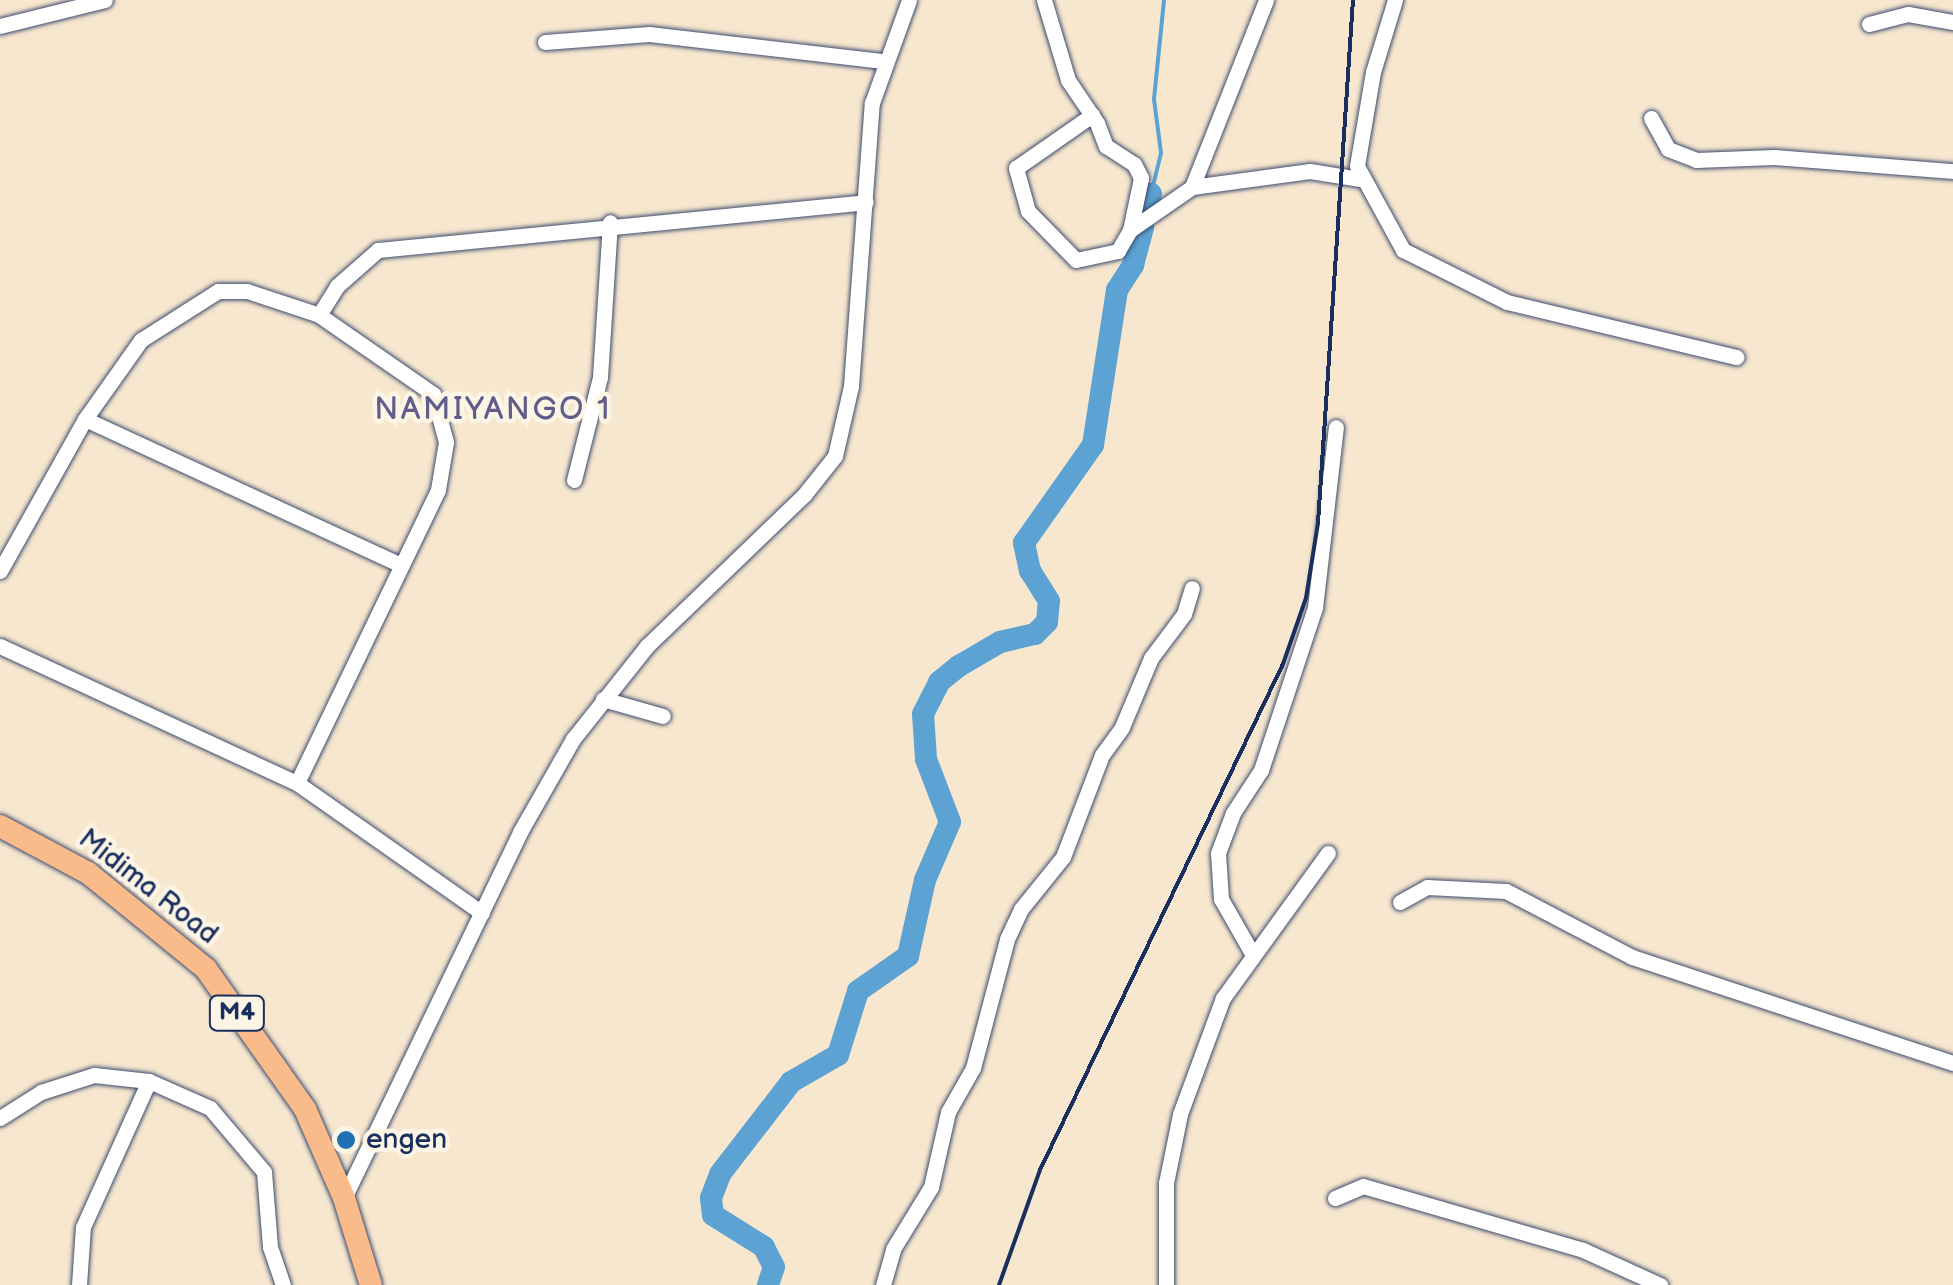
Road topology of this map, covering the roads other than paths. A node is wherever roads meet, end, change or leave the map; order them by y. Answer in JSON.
{"nodes":[{"id":1,"x":40,"y":0,"type":"edge"},
{"id":2,"x":105,"y":0,"type":"edge"},
{"id":3,"x":909,"y":0,"type":"edge"},
{"id":4,"x":1044,"y":0,"type":"edge"},
{"id":5,"x":1266,"y":0,"type":"edge"},
{"id":6,"x":1395,"y":0,"type":"edge"},
{"id":7,"x":42,"y":18,"type":"junction"},
{"id":8,"x":1953,"y":22,"type":"edge"},
{"id":9,"x":1870,"y":24,"type":"dead end"},
{"id":10,"x":0,"y":26,"type":"edge"},
{"id":11,"x":545,"y":42,"type":"dead end"},
{"id":12,"x":883,"y":61,"type":"junction"},
{"id":13,"x":1092,"y":115,"type":"junction"},
{"id":14,"x":1651,"y":118,"type":"dead end"},
{"id":15,"x":1953,"y":171,"type":"edge"},
{"id":16,"x":1360,"y":178,"type":"junction"},
{"id":17,"x":1192,"y":186,"type":"junction"},
{"id":18,"x":866,"y":202,"type":"junction"},
{"id":19,"x":610,"y":222,"type":"junction"},
{"id":20,"x":1130,"y":230,"type":"junction"},
{"id":21,"x":319,"y":315,"type":"junction"},
{"id":22,"x":1736,"y":357,"type":"dead end"},
{"id":23,"x":84,"y":420,"type":"junction"},
{"id":24,"x":1336,"y":428,"type":"dead end"},
{"id":25,"x":574,"y":480,"type":"dead end"},
{"id":26,"x":401,"y":564,"type":"junction"},
{"id":27,"x":0,"y":572,"type":"edge"},
{"id":28,"x":1192,"y":588,"type":"dead end"},
{"id":29,"x":0,"y":646,"type":"edge"},
{"id":30,"x":603,"y":699,"type":"junction"},
{"id":31,"x":663,"y":716,"type":"dead end"},
{"id":32,"x":297,"y":783,"type":"junction"},
{"id":33,"x":0,"y":826,"type":"edge"},
{"id":34,"x":1328,"y":852,"type":"dead end"},
{"id":35,"x":1400,"y":902,"type":"dead end"},
{"id":36,"x":482,"y":913,"type":"junction"},
{"id":37,"x":1254,"y":955,"type":"junction"},
{"id":38,"x":1953,"y":1063,"type":"edge"},
{"id":39,"x":149,"y":1081,"type":"junction"},
{"id":40,"x":0,"y":1118,"type":"edge"},
{"id":41,"x":344,"y":1198,"type":"junction"},
{"id":42,"x":1336,"y":1198,"type":"dead end"},
{"id":43,"x":79,"y":1285,"type":"edge"},
{"id":44,"x":283,"y":1285,"type":"edge"},
{"id":45,"x":371,"y":1285,"type":"edge"},
{"id":46,"x":883,"y":1285,"type":"edge"},
{"id":47,"x":1166,"y":1285,"type":"edge"},
{"id":48,"x":1660,"y":1285,"type":"edge"}],
"edges":[{"from":1,"to":7,"type":"street"},
{"from":2,"to":7,"type":"street"},
{"from":3,"to":12,"type":"street"},
{"from":4,"to":13,"type":"street"},
{"from":5,"to":17,"type":"street"},
{"from":6,"to":16,"type":"street"},
{"from":7,"to":10,"type":"street"},
{"from":8,"to":9,"type":"street"},
{"from":11,"to":12,"type":"street"},
{"from":12,"to":18,"type":"street"},
{"from":13,"to":20,"type":"street"},
{"from":13,"to":20,"type":"street"},
{"from":14,"to":15,"type":"street"},
{"from":16,"to":17,"type":"street"},
{"from":16,"to":22,"type":"street"},
{"from":17,"to":20,"type":"street"},
{"from":18,"to":19,"type":"street"},
{"from":18,"to":30,"type":"street"},
{"from":19,"to":21,"type":"street"},
{"from":19,"to":25,"type":"street"},
{"from":21,"to":23,"type":"street"},
{"from":21,"to":26,"type":"street"},
{"from":23,"to":26,"type":"street"},
{"from":23,"to":27,"type":"street"},
{"from":24,"to":37,"type":"street"},
{"from":26,"to":32,"type":"street"},
{"from":28,"to":46,"type":"street"},
{"from":29,"to":32,"type":"street"},
{"from":30,"to":31,"type":"street"},
{"from":30,"to":36,"type":"street"},
{"from":32,"to":36,"type":"street"},
{"from":33,"to":41,"type":"main road","name":"Midima Road","number":"M4"},
{"from":34,"to":37,"type":"street"},
{"from":35,"to":38,"type":"street"},
{"from":36,"to":41,"type":"street"},
{"from":37,"to":47,"type":"street"},
{"from":39,"to":40,"type":"street"},
{"from":39,"to":43,"type":"street"},
{"from":39,"to":44,"type":"street"},
{"from":41,"to":45,"type":"main road","name":"Midima Road","number":"M4"},
{"from":42,"to":48,"type":"street"}]}
